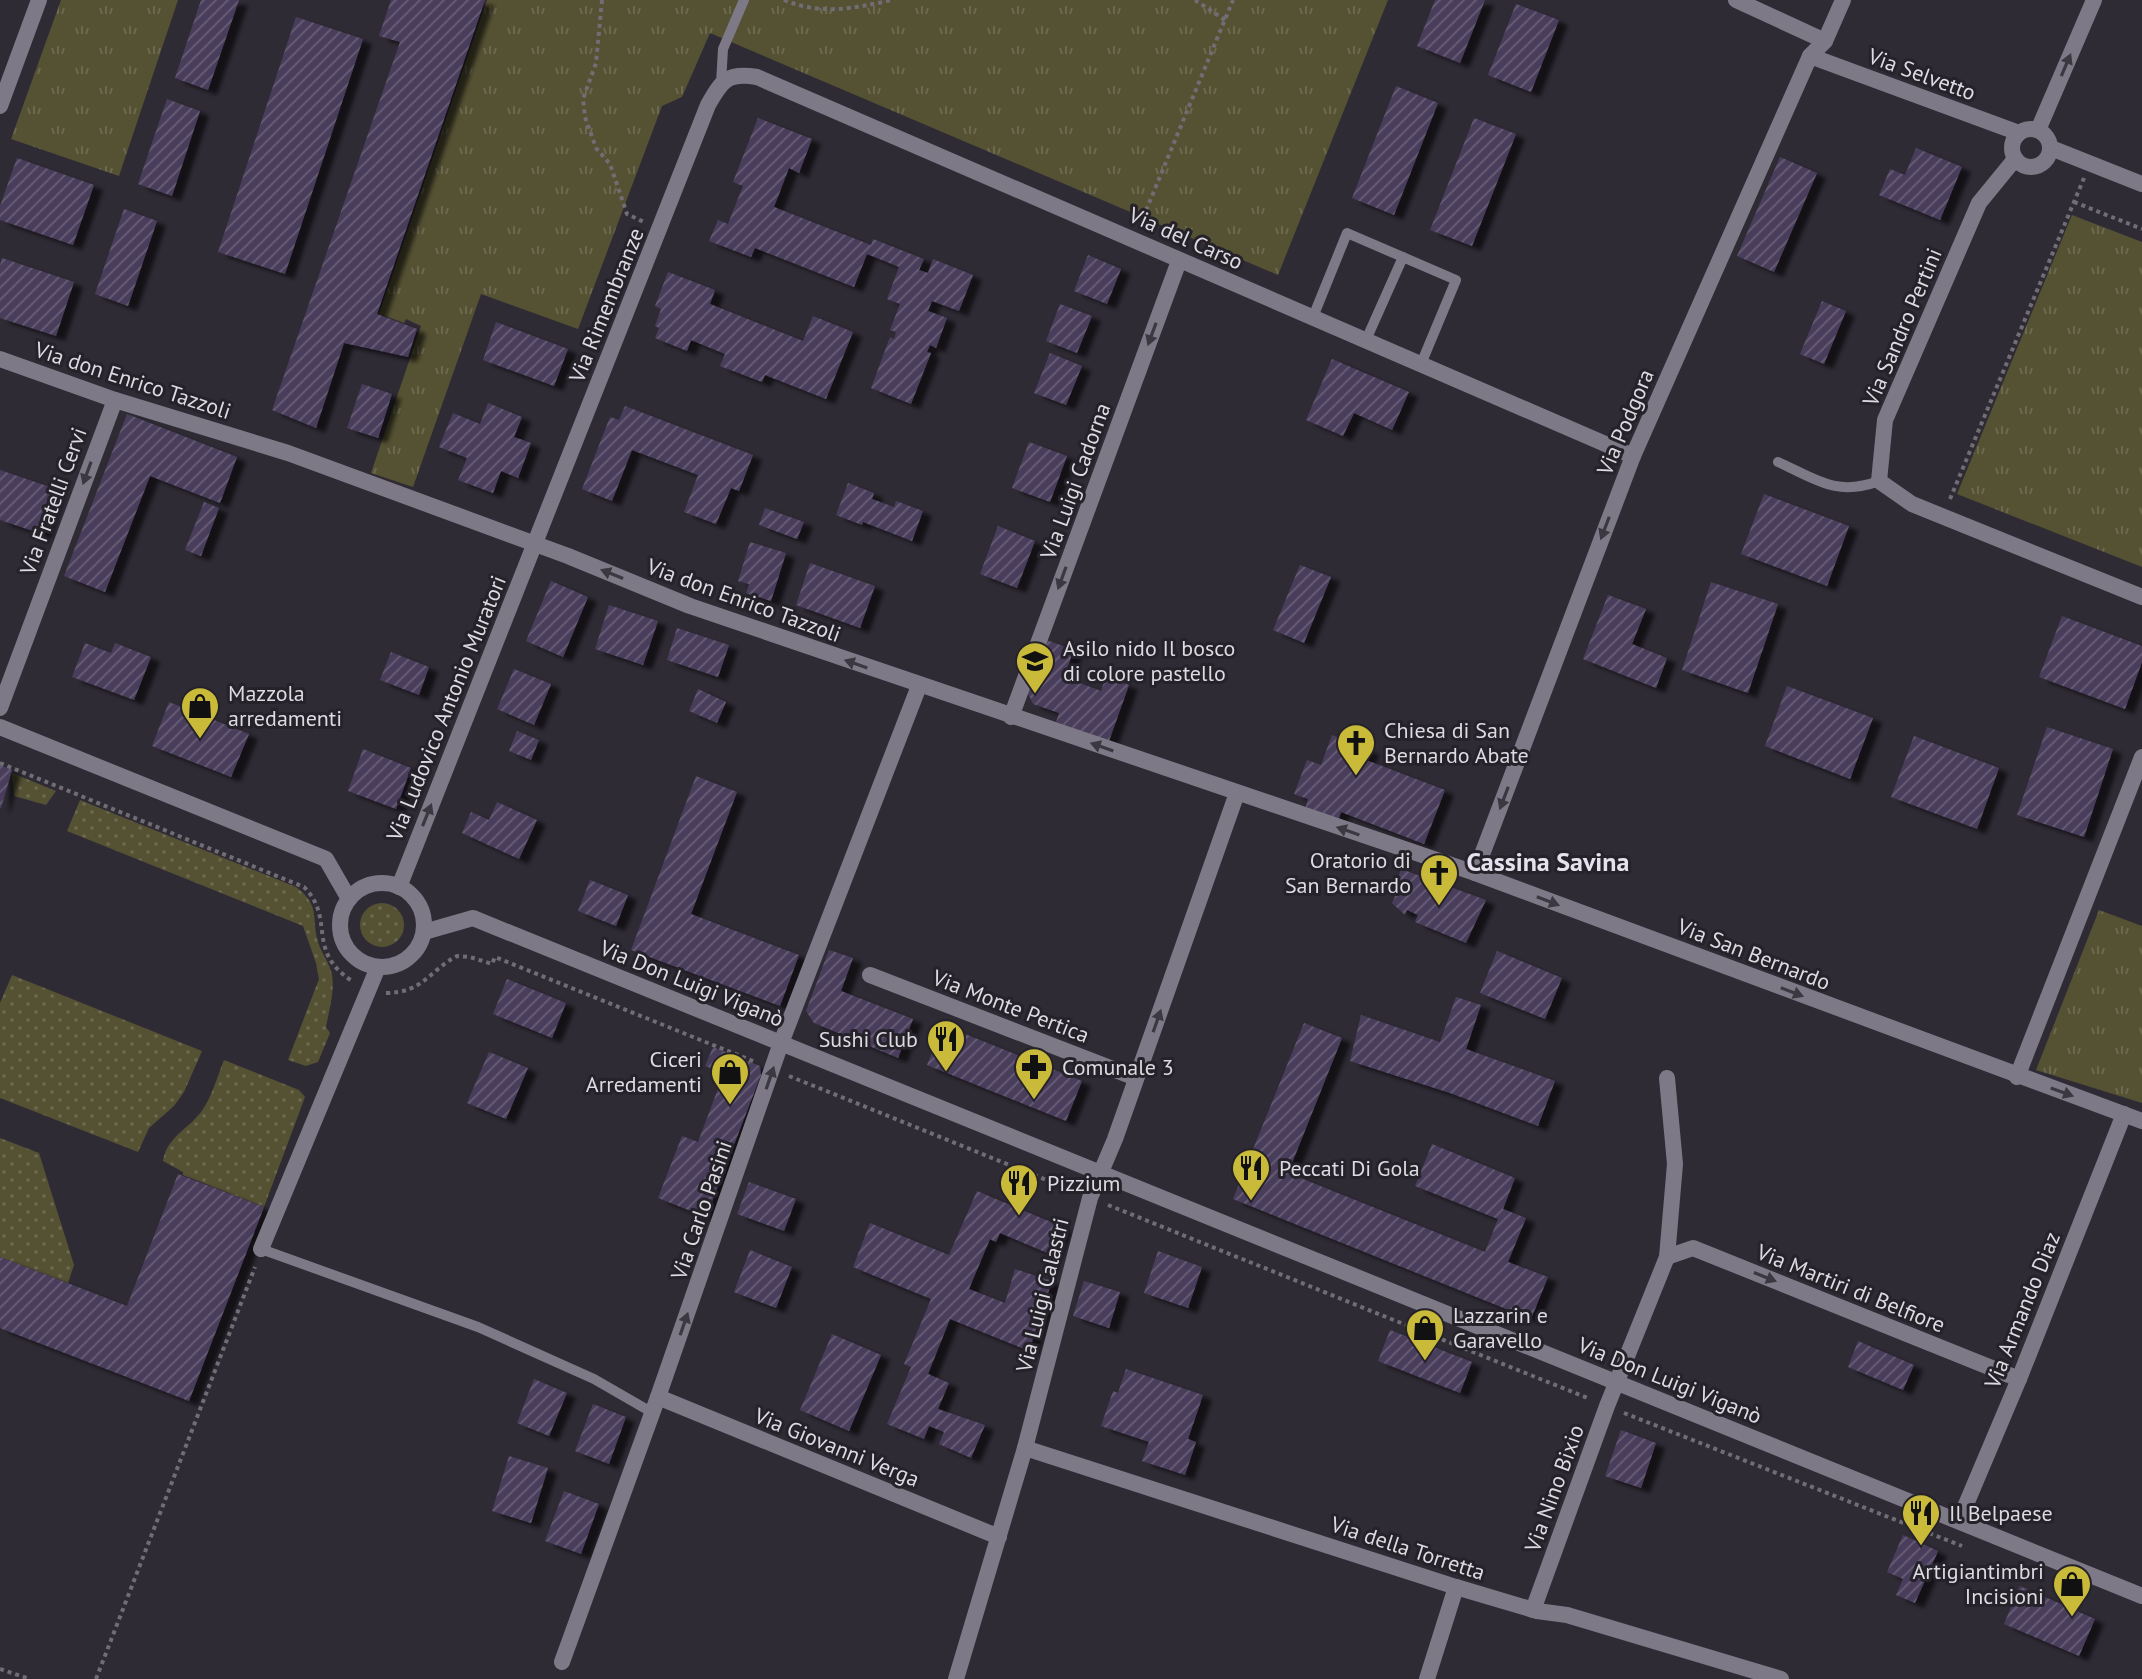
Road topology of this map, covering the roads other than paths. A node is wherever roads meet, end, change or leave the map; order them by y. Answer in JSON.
{"nodes":[{"id":1,"x":39,"y":0,"type":"edge"},
{"id":2,"x":744,"y":0,"type":"edge"},
{"id":3,"x":1736,"y":0,"type":"edge"},
{"id":4,"x":1843,"y":0,"type":"edge"},
{"id":5,"x":2094,"y":0,"type":"edge"},
{"id":6,"x":1825,"y":41,"type":"junction"},
{"id":7,"x":1810,"y":56,"type":"junction"},
{"id":8,"x":721,"y":83,"type":"junction"},
{"id":9,"x":0,"y":106,"type":"edge"},
{"id":10,"x":2038,"y":130,"type":"junction"},
{"id":11,"x":2019,"y":133,"type":"junction"},
{"id":12,"x":2051,"y":148,"type":"junction"},
{"id":13,"x":2015,"y":159,"type":"junction"},
{"id":14,"x":2142,"y":184,"type":"edge"},
{"id":15,"x":1403,"y":257,"type":"junction"},
{"id":16,"x":1179,"y":261,"type":"junction"},
{"id":17,"x":1313,"y":317,"type":"junction"},
{"id":18,"x":1366,"y":340,"type":"junction"},
{"id":19,"x":0,"y":359,"type":"edge"},
{"id":20,"x":1421,"y":364,"type":"junction"},
{"id":21,"x":115,"y":400,"type":"junction"},
{"id":22,"x":1633,"y":456,"type":"junction"},
{"id":23,"x":1778,"y":462,"type":"dead end"},
{"id":24,"x":1879,"y":481,"type":"junction"},
{"id":25,"x":535,"y":544,"type":"junction"},
{"id":26,"x":2142,"y":597,"type":"edge"},
{"id":27,"x":919,"y":686,"type":"junction"},
{"id":28,"x":0,"y":708,"type":"edge"},
{"id":29,"x":1011,"y":717,"type":"junction"},
{"id":30,"x":0,"y":727,"type":"edge"},
{"id":31,"x":2142,"y":757,"type":"edge"},
{"id":32,"x":1237,"y":793,"type":"junction"},
{"id":33,"x":1475,"y":873,"type":"junction"},
{"id":34,"x":399,"y":887,"type":"junction"},
{"id":35,"x":349,"y":899,"type":"junction"},
{"id":36,"x":424,"y":932,"type":"junction"},
{"id":37,"x":378,"y":967,"type":"junction"},
{"id":38,"x":870,"y":975,"type":"dead end"},
{"id":39,"x":781,"y":1043,"type":"junction"},
{"id":40,"x":2017,"y":1077,"type":"junction"},
{"id":41,"x":1136,"y":1078,"type":"junction"},
{"id":42,"x":1667,"y":1078,"type":"dead end"},
{"id":43,"x":2124,"y":1114,"type":"junction"},
{"id":44,"x":2142,"y":1121,"type":"edge"},
{"id":45,"x":1099,"y":1172,"type":"junction"},
{"id":46,"x":261,"y":1249,"type":"joint"},
{"id":47,"x":1667,"y":1257,"type":"junction"},
{"id":48,"x":2019,"y":1379,"type":"junction"},
{"id":49,"x":1618,"y":1383,"type":"junction"},
{"id":50,"x":656,"y":1405,"type":"junction"},
{"id":51,"x":1025,"y":1448,"type":"junction"},
{"id":52,"x":1959,"y":1521,"type":"junction"},
{"id":53,"x":999,"y":1537,"type":"junction"},
{"id":54,"x":1456,"y":1587,"type":"junction"},
{"id":55,"x":2142,"y":1596,"type":"edge"},
{"id":56,"x":1533,"y":1610,"type":"junction"},
{"id":57,"x":562,"y":1662,"type":"dead end"},
{"id":58,"x":956,"y":1679,"type":"edge"},
{"id":59,"x":1427,"y":1679,"type":"edge"},
{"id":60,"x":1781,"y":1679,"type":"edge"}],
"edges":[{"from":1,"to":9,"type":"street"},
{"from":2,"to":8,"type":"lane"},
{"from":3,"to":6,"type":"street"},
{"from":4,"to":6,"type":"street","name":"Via Podgora"},
{"from":10,"to":5,"type":"street","one_way":true},
{"from":6,"to":7,"type":"street","name":"Via Podgora"},
{"from":7,"to":11,"type":"street","name":"Via Selvetto"},
{"from":7,"to":22,"type":"street","name":"Via Podgora"},
{"from":8,"to":16,"type":"street","name":"Via del Carso"},
{"from":8,"to":25,"type":"street","name":"Via Rimembranze"},
{"from":10,"to":11,"type":"street"},
{"from":10,"to":12,"type":"street"},
{"from":11,"to":13,"type":"street"},
{"from":12,"to":13,"type":"street"},
{"from":12,"to":14,"type":"street"},
{"from":13,"to":24,"type":"street","name":"Via Sandro Pertini"},
{"from":15,"to":17,"type":"lane"},
{"from":15,"to":18,"type":"lane"},
{"from":15,"to":20,"type":"lane"},
{"from":16,"to":17,"type":"street","name":"Via del Carso"},
{"from":16,"to":29,"type":"street","name":"Via Luigi Cadorna","one_way":true},
{"from":17,"to":18,"type":"street","name":"Via del Carso"},
{"from":18,"to":20,"type":"street","name":"Via del Carso"},
{"from":19,"to":21,"type":"street","name":"Via don Enrico Tazzoli"},
{"from":20,"to":22,"type":"street","name":"Via del Carso"},
{"from":21,"to":25,"type":"street","name":"Via don Enrico Tazzoli"},
{"from":21,"to":28,"type":"street","name":"Via Fratelli Cervi","one_way":true},
{"from":22,"to":33,"type":"street","name":"Via Podgora","one_way":true},
{"from":23,"to":24,"type":"lane"},
{"from":24,"to":26,"type":"street"},
{"from":27,"to":25,"type":"street","name":"Via don Enrico Tazzoli","one_way":true},
{"from":34,"to":25,"type":"street","name":"Via Ludovico Antonio Muratori","one_way":true},
{"from":27,"to":29,"type":"street","name":"Via don Enrico Tazzoli"},
{"from":27,"to":39,"type":"street","name":"Via Carlo Pasini"},
{"from":32,"to":29,"type":"street","name":"Via don Enrico Tazzoli","one_way":true},
{"from":30,"to":35,"type":"street"},
{"from":31,"to":40,"type":"street"},
{"from":33,"to":32,"type":"street","name":"Via don Enrico Tazzoli","one_way":true},
{"from":41,"to":32,"type":"street","name":"Via Luigi Calastri","one_way":true},
{"from":33,"to":40,"type":"street","name":"Via San Bernardo","one_way":true},
{"from":34,"to":35,"type":"street"},
{"from":34,"to":36,"type":"street"},
{"from":35,"to":37,"type":"street"},
{"from":36,"to":37,"type":"street"},
{"from":36,"to":39,"type":"street","name":"Via Don Luigi Viganò"},
{"from":37,"to":46,"type":"street"},
{"from":38,"to":41,"type":"street","name":"Via Monte Pertica"},
{"from":39,"to":45,"type":"street","name":"Via Don Luigi Viganò"},
{"from":50,"to":39,"type":"street","name":"Via Carlo Pasini","one_way":true},
{"from":40,"to":43,"type":"street","name":"Via San Bernardo","one_way":true},
{"from":41,"to":45,"type":"street","name":"Via Luigi Calastri"},
{"from":42,"to":47,"type":"street","name":"Via Nino Bixio"},
{"from":43,"to":44,"type":"street","name":"Via San Bernardo"},
{"from":43,"to":48,"type":"street","name":"Via Armando Diaz"},
{"from":45,"to":49,"type":"street","name":"Via Don Luigi Viganò"},
{"from":45,"to":51,"type":"street","name":"Via Luigi Calastri"},
{"from":46,"to":50,"type":"lane"},
{"from":47,"to":48,"type":"street","name":"Via Martiri di Belfiore","one_way":true},
{"from":47,"to":49,"type":"street","name":"Via Nino Bixio"},
{"from":48,"to":52,"type":"street","name":"Via Armando Diaz"},
{"from":49,"to":52,"type":"street","name":"Via Don Luigi Viganò"},
{"from":49,"to":56,"type":"street","name":"Via Nino Bixio"},
{"from":50,"to":53,"type":"street","name":"Via Giovanni Verga"},
{"from":50,"to":57,"type":"street","name":"Via Carlo Pasini"},
{"from":51,"to":53,"type":"street","name":"Via Luigi Calastri"},
{"from":51,"to":54,"type":"street","name":"Via della Torretta"},
{"from":52,"to":55,"type":"street","name":"Via Don Luigi Viganò"},
{"from":53,"to":58,"type":"street","name":"Via Luigi Calastri"},
{"from":54,"to":56,"type":"street","name":"Via della Torretta"},
{"from":54,"to":59,"type":"street"},
{"from":56,"to":60,"type":"street","name":"Via della Torretta"}]}
